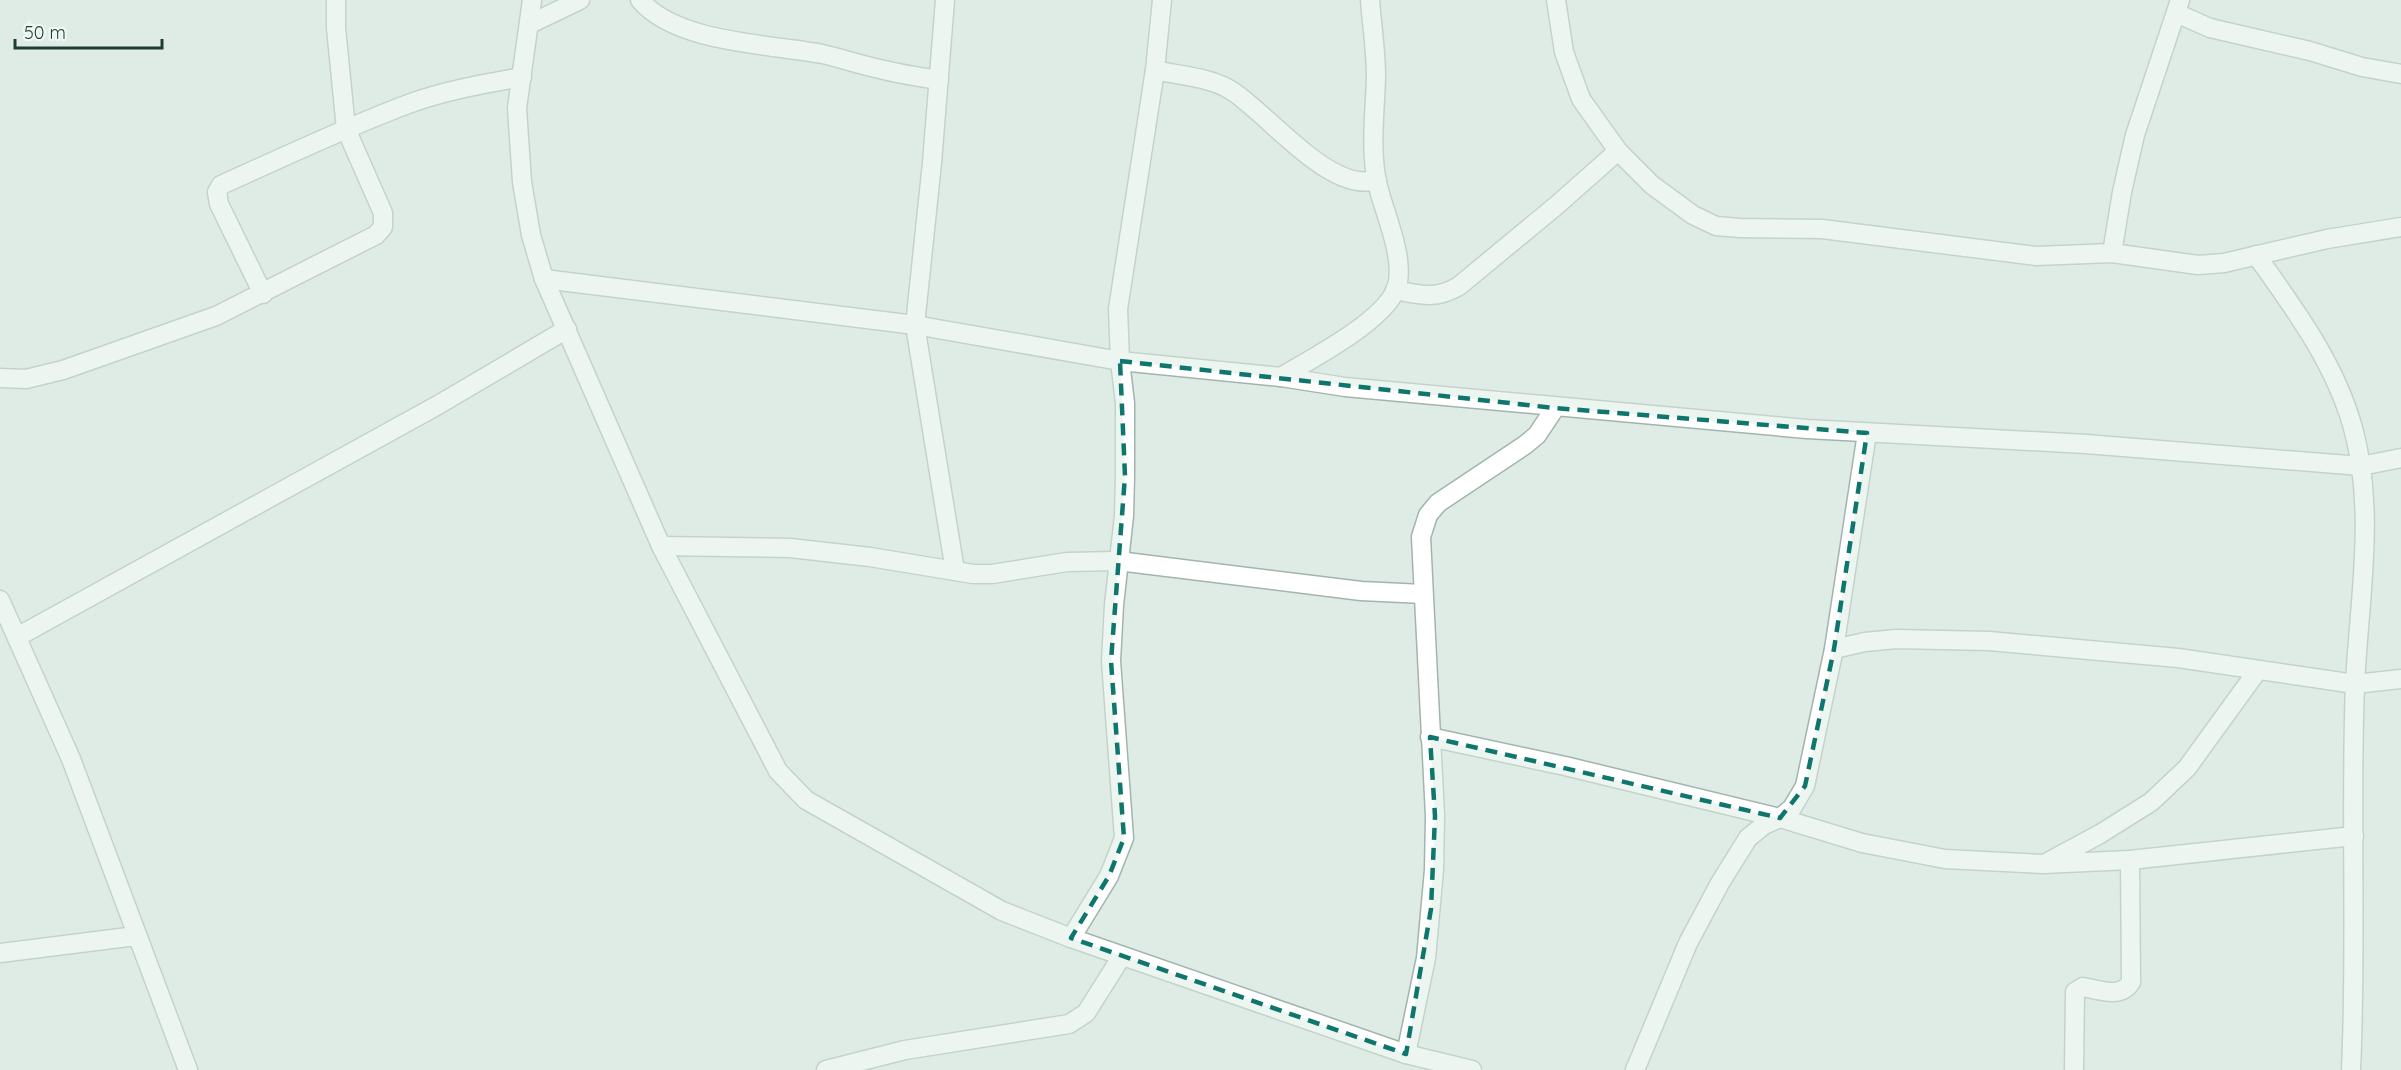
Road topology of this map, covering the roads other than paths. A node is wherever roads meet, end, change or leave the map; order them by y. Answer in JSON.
{"nodes":[{"id":1,"x":336,"y":0,"type":"edge"},
{"id":2,"x":532,"y":0,"type":"edge"},
{"id":3,"x":580,"y":0,"type":"edge"},
{"id":4,"x":640,"y":0,"type":"edge"},
{"id":5,"x":945,"y":0,"type":"edge"},
{"id":6,"x":1162,"y":0,"type":"edge"},
{"id":7,"x":1370,"y":0,"type":"edge"},
{"id":8,"x":1556,"y":0,"type":"edge"},
{"id":9,"x":2178,"y":7,"type":"edge"},
{"id":10,"x":530,"y":24,"type":"junction"},
{"id":11,"x":1155,"y":70,"type":"junction"},
{"id":12,"x":2401,"y":74,"type":"edge"},
{"id":13,"x":522,"y":77,"type":"junction"},
{"id":14,"x":939,"y":80,"type":"junction"},
{"id":15,"x":346,"y":129,"type":"junction"},
{"id":16,"x":1618,"y":150,"type":"junction"},
{"id":17,"x":1377,"y":182,"type":"junction"},
{"id":18,"x":2401,"y":227,"type":"edge"},
{"id":19,"x":2112,"y":253,"type":"junction"},
{"id":20,"x":2256,"y":255,"type":"junction"},
{"id":21,"x":544,"y":279,"type":"junction"},
{"id":22,"x":1395,"y":290,"type":"junction"},
{"id":23,"x":262,"y":294,"type":"junction"},
{"id":24,"x":915,"y":325,"type":"junction"},
{"id":25,"x":567,"y":329,"type":"junction"},
{"id":26,"x":1120,"y":360,"type":"junction"},
{"id":27,"x":1281,"y":377,"type":"junction"},
{"id":28,"x":0,"y":378,"type":"edge"},
{"id":29,"x":1555,"y":408,"type":"junction"},
{"id":30,"x":1867,"y":433,"type":"junction"},
{"id":31,"x":2401,"y":458,"type":"edge"},
{"id":32,"x":2361,"y":466,"type":"junction"},
{"id":33,"x":662,"y":546,"type":"junction"},
{"id":34,"x":1118,"y":561,"type":"junction"},
{"id":35,"x":955,"y":571,"type":"junction"},
{"id":36,"x":1423,"y":594,"type":"junction"},
{"id":37,"x":0,"y":600,"type":"edge"},
{"id":38,"x":17,"y":637,"type":"junction"},
{"id":39,"x":1834,"y":649,"type":"junction"},
{"id":40,"x":2258,"y":670,"type":"junction"},
{"id":41,"x":2401,"y":679,"type":"edge"},
{"id":42,"x":2355,"y":684,"type":"junction"},
{"id":43,"x":1430,"y":736,"type":"junction"},
{"id":44,"x":1780,"y":818,"type":"junction"},
{"id":45,"x":2354,"y":836,"type":"junction"},
{"id":46,"x":2130,"y":860,"type":"junction"},
{"id":47,"x":2043,"y":864,"type":"junction"},
{"id":48,"x":136,"y":936,"type":"junction"},
{"id":49,"x":1071,"y":938,"type":"junction"},
{"id":50,"x":0,"y":953,"type":"edge"},
{"id":51,"x":1122,"y":956,"type":"junction"},
{"id":52,"x":1406,"y":1054,"type":"junction"},
{"id":53,"x":188,"y":1070,"type":"edge"},
{"id":54,"x":826,"y":1070,"type":"edge"},
{"id":55,"x":1472,"y":1070,"type":"edge"},
{"id":56,"x":1635,"y":1070,"type":"edge"},
{"id":57,"x":2074,"y":1070,"type":"edge"},
{"id":58,"x":2351,"y":1070,"type":"edge"}],
"edges":[{"from":1,"to":15,"type":"street"},
{"from":2,"to":10,"type":"street"},
{"from":3,"to":10,"type":"street"},
{"from":4,"to":14,"type":"street"},
{"from":5,"to":14,"type":"street"},
{"from":6,"to":11,"type":"street"},
{"from":7,"to":17,"type":"street"},
{"from":8,"to":16,"type":"street"},
{"from":9,"to":12,"type":"street"},
{"from":9,"to":19,"type":"street"},
{"from":10,"to":13,"type":"street"},
{"from":11,"to":17,"type":"street"},
{"from":11,"to":26,"type":"street"},
{"from":13,"to":15,"type":"street"},
{"from":13,"to":21,"type":"street"},
{"from":14,"to":24,"type":"street"},
{"from":15,"to":23,"type":"street"},
{"from":15,"to":23,"type":"street"},
{"from":16,"to":19,"type":"street"},
{"from":16,"to":22,"type":"street"},
{"from":17,"to":22,"type":"street"},
{"from":18,"to":20,"type":"street"},
{"from":19,"to":20,"type":"street"},
{"from":20,"to":32,"type":"street"},
{"from":21,"to":24,"type":"street"},
{"from":21,"to":25,"type":"street"},
{"from":22,"to":27,"type":"street"},
{"from":23,"to":28,"type":"street"},
{"from":24,"to":26,"type":"street"},
{"from":24,"to":35,"type":"street"},
{"from":25,"to":33,"type":"street"},
{"from":25,"to":38,"type":"street"},
{"from":26,"to":27,"type":"street"},
{"from":26,"to":34,"type":"street"},
{"from":27,"to":29,"type":"street"},
{"from":29,"to":30,"type":"street"},
{"from":29,"to":36,"type":"street"},
{"from":30,"to":32,"type":"street"},
{"from":30,"to":39,"type":"street"},
{"from":31,"to":32,"type":"street"},
{"from":32,"to":42,"type":"street"},
{"from":33,"to":35,"type":"street"},
{"from":33,"to":49,"type":"street"},
{"from":34,"to":35,"type":"street"},
{"from":34,"to":36,"type":"street"},
{"from":34,"to":49,"type":"street"},
{"from":36,"to":43,"type":"street"},
{"from":37,"to":38,"type":"street"},
{"from":38,"to":48,"type":"street"},
{"from":39,"to":40,"type":"street"},
{"from":39,"to":44,"type":"street"},
{"from":40,"to":42,"type":"street"},
{"from":40,"to":47,"type":"street"},
{"from":41,"to":42,"type":"street"},
{"from":42,"to":45,"type":"street"},
{"from":43,"to":44,"type":"street"},
{"from":43,"to":52,"type":"street"},
{"from":44,"to":47,"type":"street"},
{"from":44,"to":56,"type":"street"},
{"from":45,"to":46,"type":"street"},
{"from":45,"to":58,"type":"street"},
{"from":46,"to":47,"type":"street"},
{"from":46,"to":57,"type":"street"},
{"from":48,"to":50,"type":"street"},
{"from":48,"to":53,"type":"street"},
{"from":49,"to":51,"type":"street"},
{"from":51,"to":52,"type":"street"},
{"from":51,"to":54,"type":"street"},
{"from":52,"to":55,"type":"street"}]}
